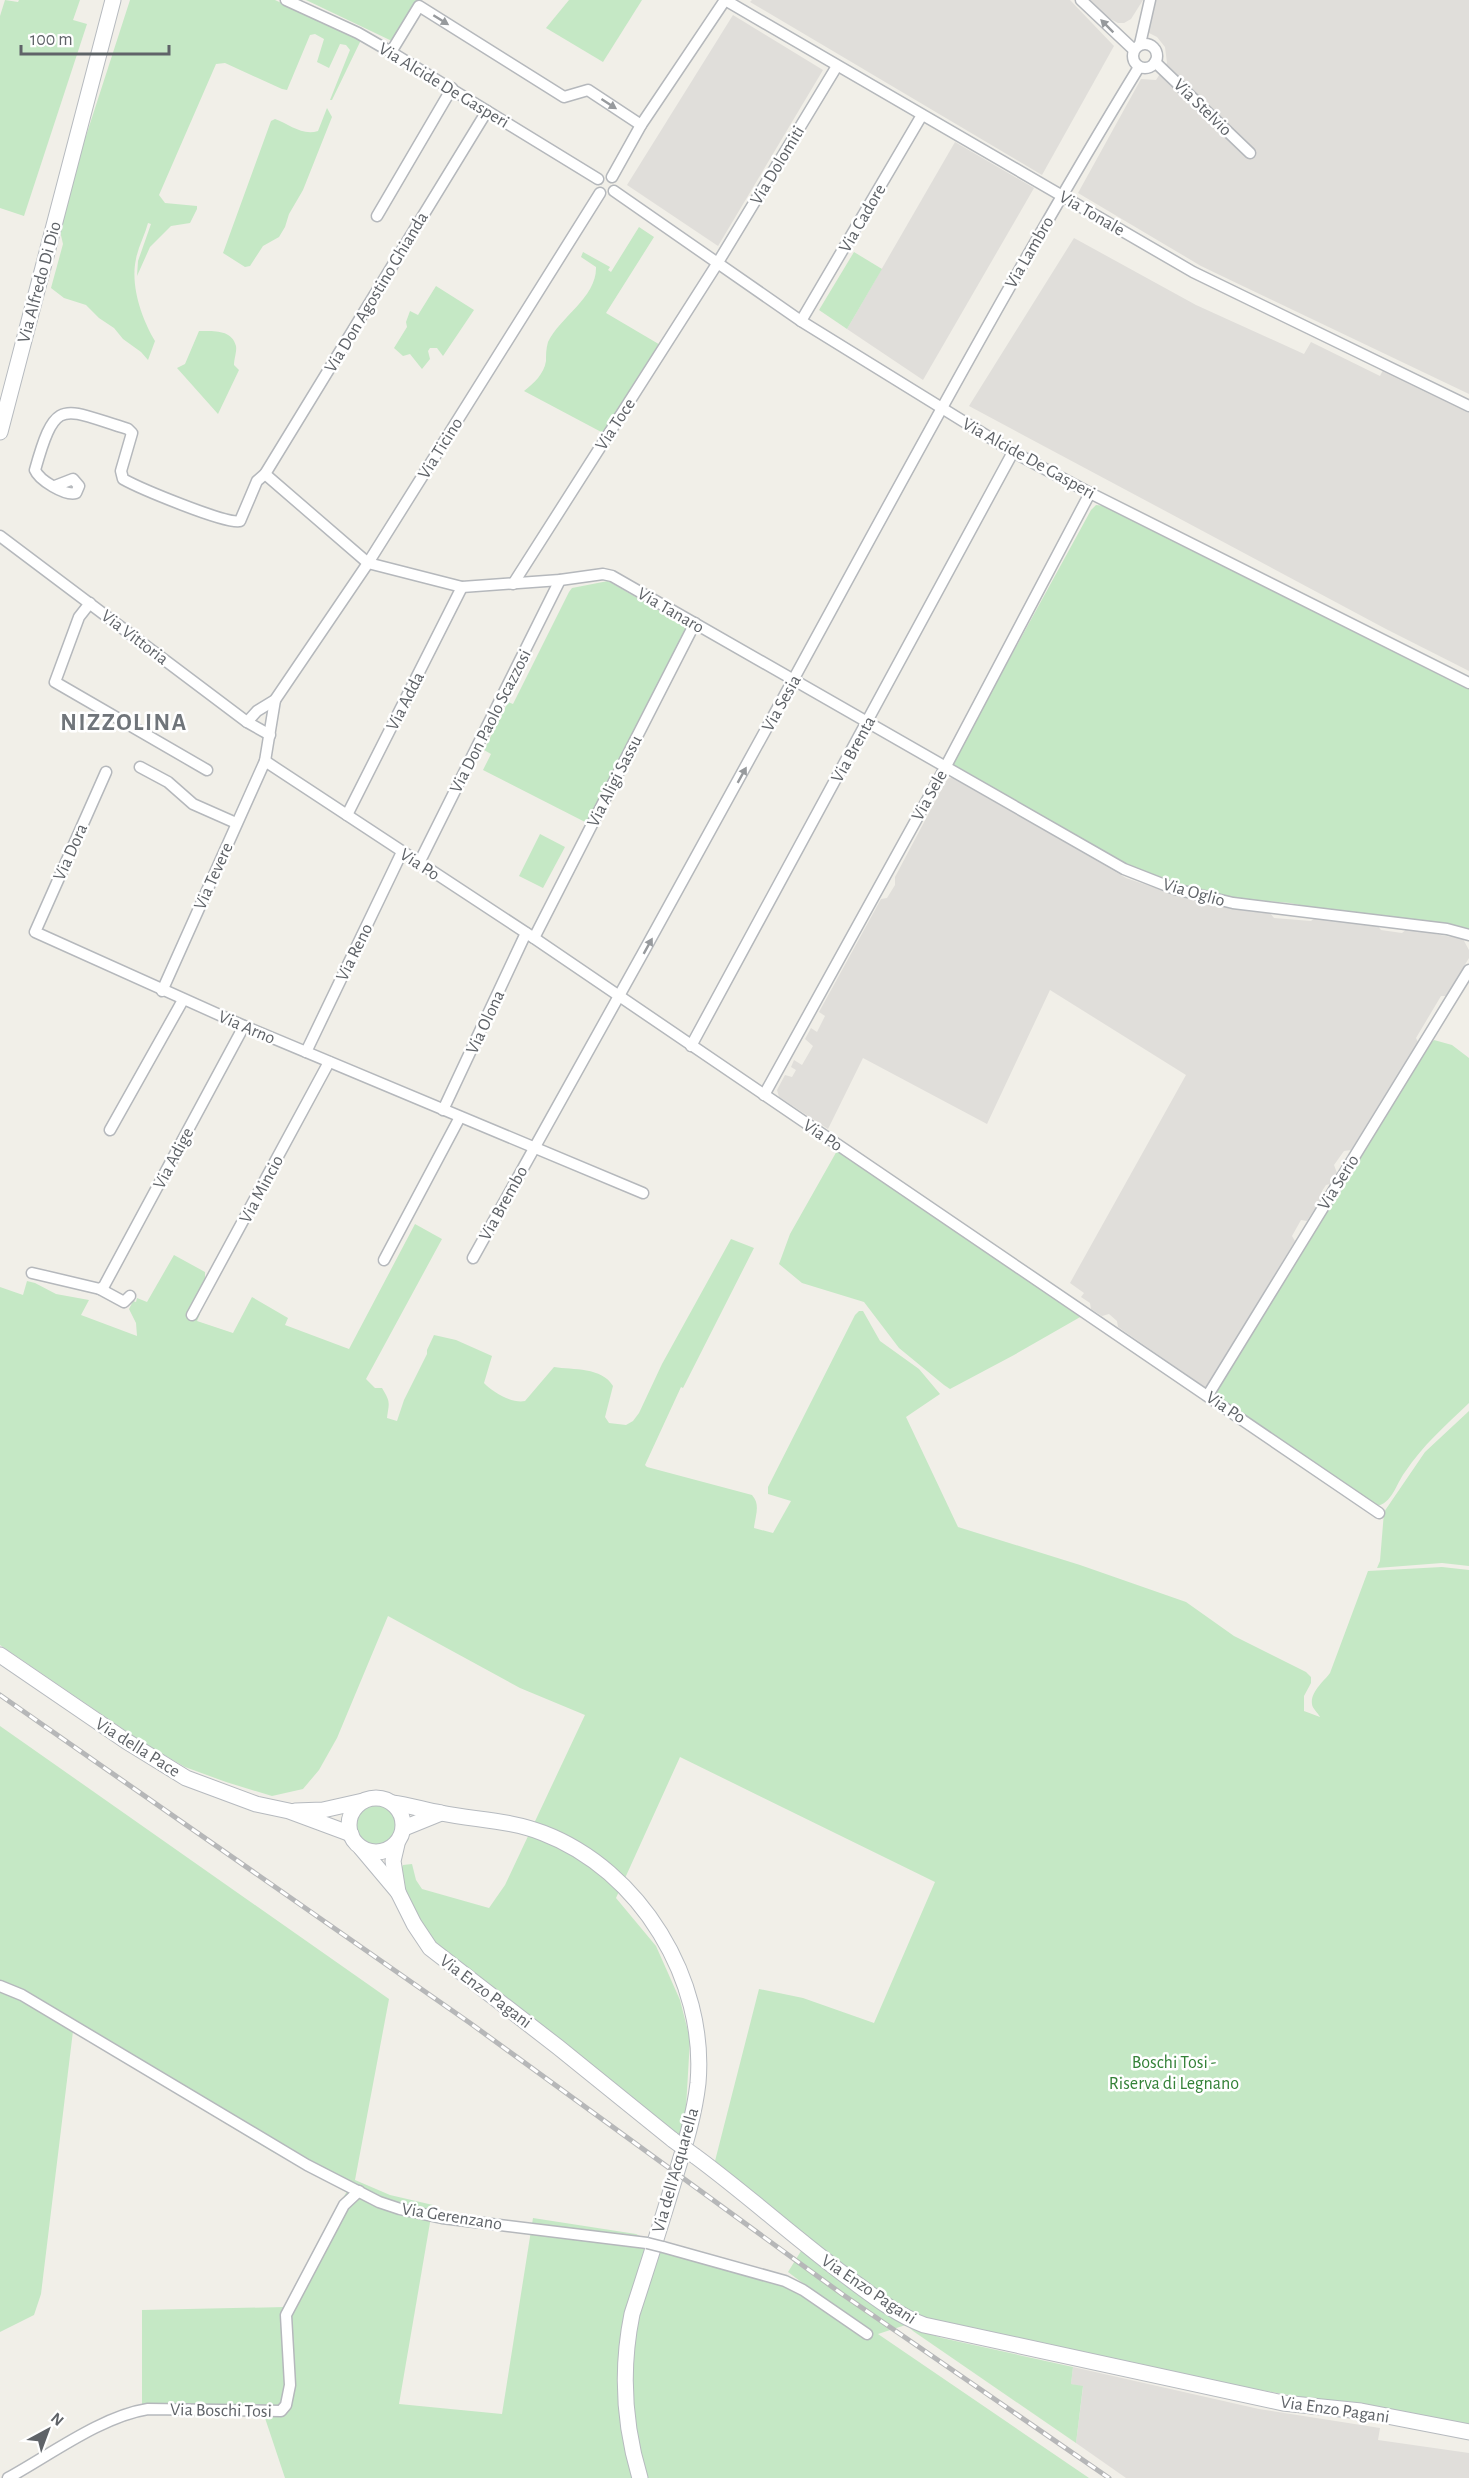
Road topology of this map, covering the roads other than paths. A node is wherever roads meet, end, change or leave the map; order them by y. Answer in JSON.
{"nodes":[{"id":1,"x":113,"y":0,"type":"edge"},
{"id":2,"x":123,"y":0,"type":"edge"},
{"id":3,"x":286,"y":0,"type":"edge"},
{"id":4,"x":725,"y":0,"type":"edge"},
{"id":5,"x":1081,"y":0,"type":"edge"},
{"id":6,"x":1150,"y":0,"type":"edge"},
{"id":7,"x":1137,"y":47,"type":"junction"},
{"id":8,"x":391,"y":52,"type":"junction"},
{"id":9,"x":1155,"y":62,"type":"junction"},
{"id":10,"x":837,"y":66,"type":"junction"},
{"id":11,"x":1139,"y":66,"type":"junction"},
{"id":12,"x":452,"y":88,"type":"junction"},
{"id":13,"x":487,"y":111,"type":"junction"},
{"id":14,"x":922,"y":115,"type":"junction"},
{"id":15,"x":640,"y":125,"type":"junction"},
{"id":16,"x":78,"y":133,"type":"junction"},
{"id":17,"x":1250,"y":153,"type":"dead end"},
{"id":18,"x":612,"y":177,"type":"junction"},
{"id":19,"x":598,"y":179,"type":"junction"},
{"id":20,"x":614,"y":191,"type":"junction"},
{"id":21,"x":600,"y":193,"type":"junction"},
{"id":22,"x":1061,"y":195,"type":"junction"},
{"id":23,"x":377,"y":216,"type":"dead end"},
{"id":24,"x":717,"y":264,"type":"junction"},
{"id":25,"x":801,"y":321,"type":"junction"},
{"id":26,"x":1469,"y":406,"type":"edge"},
{"id":27,"x":940,"y":408,"type":"junction"},
{"id":28,"x":1,"y":426,"type":"edge"},
{"id":29,"x":1014,"y":452,"type":"junction"},
{"id":30,"x":265,"y":474,"type":"junction"},
{"id":31,"x":56,"y":486,"type":"dead end"},
{"id":32,"x":1090,"y":493,"type":"junction"},
{"id":33,"x":0,"y":536,"type":"edge"},
{"id":34,"x":368,"y":563,"type":"junction"},
{"id":35,"x":560,"y":580,"type":"junction"},
{"id":36,"x":513,"y":584,"type":"junction"},
{"id":37,"x":462,"y":587,"type":"junction"},
{"id":38,"x":90,"y":603,"type":"junction"},
{"id":39,"x":695,"y":623,"type":"junction"},
{"id":40,"x":794,"y":680,"type":"junction"},
{"id":41,"x":1469,"y":683,"type":"edge"},
{"id":42,"x":275,"y":700,"type":"junction"},
{"id":43,"x":256,"y":711,"type":"junction"},
{"id":44,"x":868,"y":721,"type":"junction"},
{"id":45,"x":247,"y":722,"type":"junction"},
{"id":46,"x":272,"y":722,"type":"junction"},
{"id":47,"x":270,"y":735,"type":"junction"},
{"id":48,"x":265,"y":761,"type":"junction"},
{"id":49,"x":946,"y":766,"type":"junction"},
{"id":50,"x":140,"y":767,"type":"dead end"},
{"id":51,"x":207,"y":770,"type":"dead end"},
{"id":52,"x":106,"y":772,"type":"dead end"},
{"id":53,"x":347,"y":815,"type":"junction"},
{"id":54,"x":236,"y":823,"type":"junction"},
{"id":55,"x":402,"y":852,"type":"junction"},
{"id":56,"x":419,"y":863,"type":"junction"},
{"id":57,"x":35,"y":932,"type":"joint"},
{"id":58,"x":1469,"y":935,"type":"edge"},
{"id":59,"x":530,"y":936,"type":"junction"},
{"id":60,"x":1469,"y":970,"type":"edge"},
{"id":61,"x":162,"y":991,"type":"junction"},
{"id":62,"x":620,"y":997,"type":"junction"},
{"id":63,"x":183,"y":1000,"type":"junction"},
{"id":64,"x":244,"y":1026,"type":"junction"},
{"id":65,"x":691,"y":1046,"type":"junction"},
{"id":66,"x":306,"y":1052,"type":"junction"},
{"id":67,"x":329,"y":1062,"type":"junction"},
{"id":68,"x":764,"y":1095,"type":"junction"},
{"id":69,"x":443,"y":1110,"type":"junction"},
{"id":70,"x":460,"y":1118,"type":"junction"},
{"id":71,"x":110,"y":1130,"type":"dead end"},
{"id":72,"x":534,"y":1149,"type":"junction"},
{"id":73,"x":644,"y":1193,"type":"dead end"},
{"id":74,"x":473,"y":1258,"type":"dead end"},
{"id":75,"x":384,"y":1260,"type":"dead end"},
{"id":76,"x":32,"y":1274,"type":"dead end"},
{"id":77,"x":100,"y":1289,"type":"junction"},
{"id":78,"x":130,"y":1296,"type":"dead end"},
{"id":79,"x":192,"y":1315,"type":"dead end"},
{"id":80,"x":1208,"y":1395,"type":"junction"},
{"id":81,"x":1379,"y":1513,"type":"dead end"},
{"id":82,"x":0,"y":1655,"type":"edge"},
{"id":83,"x":364,"y":1801,"type":"junction"},
{"id":84,"x":392,"y":1803,"type":"junction"},
{"id":85,"x":289,"y":1811,"type":"junction"},
{"id":86,"x":441,"y":1813,"type":"junction"},
{"id":87,"x":404,"y":1828,"type":"junction"},
{"id":88,"x":351,"y":1834,"type":"junction"},
{"id":89,"x":397,"y":1844,"type":"junction"},
{"id":90,"x":361,"y":1848,"type":"junction"},
{"id":91,"x":398,"y":1892,"type":"junction"},
{"id":92,"x":0,"y":1986,"type":"edge"},
{"id":93,"x":358,"y":2192,"type":"junction"},
{"id":94,"x":655,"y":2244,"type":"junction"},
{"id":95,"x":867,"y":2334,"type":"dead end"},
{"id":96,"x":1469,"y":2432,"type":"edge"},
{"id":97,"x":8,"y":2478,"type":"edge"},
{"id":98,"x":640,"y":2478,"type":"edge"}],
"edges":[{"from":1,"to":16,"type":"main road","name":"Via Alfredo Di Dio"},
{"from":2,"to":16,"type":"main road","name":"Via Alfredo Di Dio"},
{"from":3,"to":8,"type":"street","name":"Via Alcide De Gasperi"},
{"from":4,"to":10,"type":"street","name":"Via Tonale"},
{"from":4,"to":15,"type":"street"},
{"from":7,"to":5,"type":"street","one_way":true},
{"from":6,"to":7,"type":"street"},
{"from":7,"to":9,"type":"street"},
{"from":7,"to":11,"type":"street"},
{"from":8,"to":12,"type":"street","name":"Via Alcide De Gasperi"},
{"from":8,"to":15,"type":"street","one_way":true},
{"from":9,"to":11,"type":"street"},
{"from":9,"to":17,"type":"street","name":"Via Stelvio"},
{"from":10,"to":14,"type":"street","name":"Via Tonale"},
{"from":10,"to":24,"type":"street","name":"Via Dolomiti"},
{"from":11,"to":22,"type":"street","name":"Via Lambro"},
{"from":12,"to":13,"type":"street","name":"Via Alcide De Gasperi"},
{"from":12,"to":23,"type":"street"},
{"from":13,"to":19,"type":"street","name":"Via Alcide De Gasperi"},
{"from":13,"to":30,"type":"street","name":"Via Don Agostino Ghianda"},
{"from":14,"to":22,"type":"street","name":"Via Tonale"},
{"from":14,"to":25,"type":"street","name":"Via Cadore"},
{"from":15,"to":18,"type":"street"},
{"from":16,"to":28,"type":"main road","name":"Via Alfredo Di Dio"},
{"from":18,"to":19,"type":"street"},
{"from":18,"to":20,"type":"street"},
{"from":19,"to":21,"type":"street"},
{"from":20,"to":21,"type":"street"},
{"from":20,"to":24,"type":"street","name":"Via Alcide De Gasperi"},
{"from":21,"to":34,"type":"street","name":"Via Ticino"},
{"from":22,"to":26,"type":"street","name":"Via Tonale"},
{"from":22,"to":27,"type":"street","name":"Via Lambro"},
{"from":24,"to":25,"type":"street","name":"Via Alcide De Gasperi"},
{"from":24,"to":36,"type":"street","name":"Via Toce"},
{"from":25,"to":27,"type":"street","name":"Via Alcide De Gasperi"},
{"from":27,"to":29,"type":"street","name":"Via Alcide De Gasperi"},
{"from":27,"to":40,"type":"street","name":"Via Sesia"},
{"from":29,"to":32,"type":"street","name":"Via Alcide De Gasperi"},
{"from":29,"to":44,"type":"street","name":"Via Brenta"},
{"from":30,"to":31,"type":"street","name":"Via Don Agostino Ghianda"},
{"from":30,"to":34,"type":"street"},
{"from":32,"to":41,"type":"street","name":"Via Alcide De Gasperi"},
{"from":32,"to":49,"type":"street","name":"Via Sele"},
{"from":33,"to":38,"type":"street","name":"Via Vittoria"},
{"from":34,"to":37,"type":"street","name":"Via Tanaro"},
{"from":34,"to":42,"type":"street","name":"Via Ticino"},
{"from":35,"to":36,"type":"street","name":"Via Tanaro"},
{"from":35,"to":39,"type":"street","name":"Via Tanaro"},
{"from":35,"to":56,"type":"street","name":"Via Don Paolo Scazzosi"},
{"from":36,"to":37,"type":"street","name":"Via Tanaro"},
{"from":37,"to":53,"type":"street","name":"Via Adda"},
{"from":38,"to":45,"type":"street","name":"Via Vittoria"},
{"from":38,"to":51,"type":"street"},
{"from":39,"to":40,"type":"street","name":"Via Tanaro"},
{"from":39,"to":59,"type":"street","name":"Via Aligi Sassu"},
{"from":40,"to":44,"type":"street","name":"Via Tanaro"},
{"from":62,"to":40,"type":"street","name":"Via Sesia","one_way":true},
{"from":42,"to":43,"type":"street"},
{"from":42,"to":46,"type":"street","name":"Via Tevere"},
{"from":43,"to":45,"type":"street"},
{"from":43,"to":46,"type":"street"},
{"from":44,"to":49,"type":"street","name":"Via Tanaro"},
{"from":44,"to":65,"type":"street","name":"Via Brenta"},
{"from":45,"to":47,"type":"street","name":"Via Vittoria"},
{"from":46,"to":47,"type":"street","name":"Via Tevere"},
{"from":47,"to":48,"type":"street","name":"Via Tevere"},
{"from":48,"to":53,"type":"street","name":"Via Po"},
{"from":48,"to":54,"type":"street","name":"Via Tevere"},
{"from":49,"to":58,"type":"street","name":"Via Oglio"},
{"from":49,"to":68,"type":"street","name":"Via Sele"},
{"from":50,"to":54,"type":"street"},
{"from":52,"to":57,"type":"street","name":"Via Dora"},
{"from":53,"to":55,"type":"street","name":"Via Po"},
{"from":54,"to":61,"type":"street","name":"Via Tevere"},
{"from":55,"to":56,"type":"street","name":"Via Po"},
{"from":55,"to":66,"type":"street","name":"Via Reno"},
{"from":56,"to":59,"type":"street","name":"Via Po"},
{"from":57,"to":61,"type":"street","name":"Via Arno"},
{"from":59,"to":62,"type":"street","name":"Via Po"},
{"from":59,"to":69,"type":"street","name":"Via Olona"},
{"from":60,"to":80,"type":"street","name":"Via Serio"},
{"from":61,"to":63,"type":"street","name":"Via Arno"},
{"from":62,"to":65,"type":"street","name":"Via Po"},
{"from":62,"to":72,"type":"street","name":"Via Sesia"},
{"from":63,"to":64,"type":"street","name":"Via Arno"},
{"from":63,"to":71,"type":"street"},
{"from":64,"to":66,"type":"street","name":"Via Arno"},
{"from":64,"to":77,"type":"street","name":"Via Adige"},
{"from":65,"to":68,"type":"street","name":"Via Po"},
{"from":66,"to":67,"type":"street","name":"Via Arno"},
{"from":67,"to":69,"type":"street","name":"Via Arno"},
{"from":67,"to":79,"type":"street","name":"Via Mincio"},
{"from":68,"to":80,"type":"street","name":"Via Po"},
{"from":69,"to":70,"type":"street","name":"Via Arno"},
{"from":70,"to":72,"type":"street","name":"Via Arno"},
{"from":70,"to":75,"type":"street"},
{"from":72,"to":73,"type":"street","name":"Via Arno"},
{"from":72,"to":74,"type":"street","name":"Via Brembo"},
{"from":76,"to":77,"type":"street"},
{"from":77,"to":78,"type":"street"},
{"from":80,"to":81,"type":"street","name":"Via Po"},
{"from":82,"to":85,"type":"main road","name":"Via della Pace"},
{"from":83,"to":84,"type":"main road"},
{"from":83,"to":85,"type":"main road","name":"Via della Pace"},
{"from":83,"to":88,"type":"main road"},
{"from":84,"to":86,"type":"main road","name":"Via dell'Acquarella"},
{"from":84,"to":87,"type":"main road"},
{"from":85,"to":88,"type":"main road","name":"Via della Pace"},
{"from":86,"to":87,"type":"main road"},
{"from":86,"to":94,"type":"main road","name":"Via dell'Acquarella"},
{"from":87,"to":89,"type":"main road"},
{"from":88,"to":90,"type":"main road"},
{"from":89,"to":90,"type":"main road"},
{"from":89,"to":91,"type":"main road","name":"Via Enzo Pagani"},
{"from":90,"to":91,"type":"main road","name":"Via Enzo Pagani"},
{"from":91,"to":96,"type":"main road","name":"Via Enzo Pagani","bridge":true},
{"from":92,"to":93,"type":"street","name":"Via Gerenzano"},
{"from":93,"to":94,"type":"street","name":"Via Gerenzano"},
{"from":93,"to":97,"type":"street","name":"Via Boschi Tosi"},
{"from":94,"to":95,"type":"street","name":"Via Gerenzano"},
{"from":94,"to":98,"type":"main road","name":"Via dell'Acquarella"}]}
